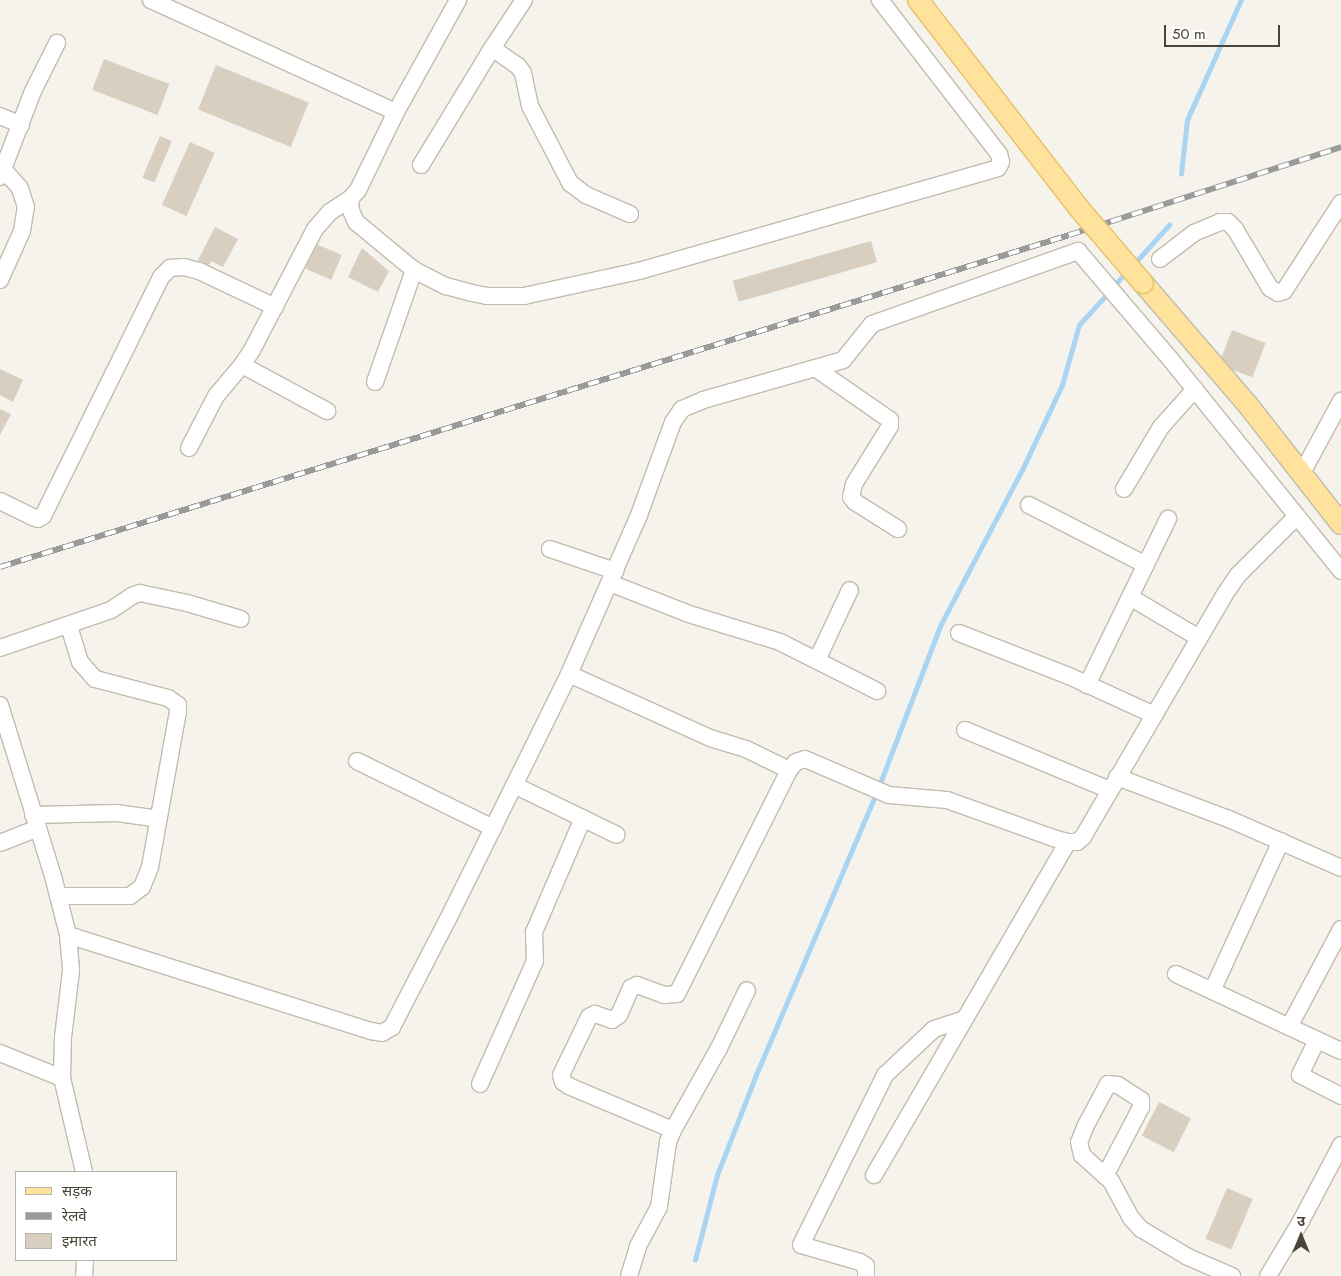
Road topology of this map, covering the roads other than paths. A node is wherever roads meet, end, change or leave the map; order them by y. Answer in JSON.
{"nodes":[{"id":1,"x":152,"y":0,"type":"edge"},
{"id":2,"x":458,"y":0,"type":"edge"},
{"id":3,"x":524,"y":0,"type":"edge"},
{"id":4,"x":880,"y":0,"type":"edge"},
{"id":5,"x":918,"y":0,"type":"edge"},
{"id":6,"x":56,"y":43,"type":"dead end"},
{"id":7,"x":492,"y":48,"type":"junction"},
{"id":8,"x":396,"y":112,"type":"junction"},
{"id":9,"x":0,"y":116,"type":"edge"},
{"id":10,"x":21,"y":125,"type":"junction"},
{"id":11,"x":421,"y":165,"type":"dead end"},
{"id":12,"x":2,"y":173,"type":"edge"},
{"id":13,"x":351,"y":198,"type":"junction"},
{"id":14,"x":1341,"y":202,"type":"edge"},
{"id":15,"x":630,"y":214,"type":"dead end"},
{"id":16,"x":1160,"y":259,"type":"dead end"},
{"id":17,"x":414,"y":270,"type":"junction"},
{"id":18,"x":0,"y":280,"type":"edge"},
{"id":19,"x":275,"y":307,"type":"junction"},
{"id":20,"x":242,"y":366,"type":"junction"},
{"id":21,"x":815,"y":368,"type":"junction"},
{"id":22,"x":375,"y":382,"type":"dead end"},
{"id":23,"x":1195,"y":389,"type":"junction"},
{"id":24,"x":1341,"y":401,"type":"edge"},
{"id":25,"x":327,"y":411,"type":"dead end"},
{"id":26,"x":189,"y":448,"type":"dead end"},
{"id":27,"x":1302,"y":473,"type":"junction"},
{"id":28,"x":1124,"y":489,"type":"dead end"},
{"id":29,"x":1029,"y":505,"type":"dead end"},
{"id":30,"x":4,"y":507,"type":"edge"},
{"id":31,"x":1297,"y":516,"type":"junction"},
{"id":32,"x":1168,"y":519,"type":"dead end"},
{"id":33,"x":1341,"y":524,"type":"edge"},
{"id":34,"x":898,"y":529,"type":"dead end"},
{"id":35,"x":550,"y":549,"type":"dead end"},
{"id":36,"x":1146,"y":565,"type":"junction"},
{"id":37,"x":1341,"y":571,"type":"edge"},
{"id":38,"x":613,"y":577,"type":"junction"},
{"id":39,"x":850,"y":590,"type":"dead end"},
{"id":40,"x":1130,"y":597,"type":"junction"},
{"id":41,"x":241,"y":619,"type":"dead end"},
{"id":42,"x":69,"y":626,"type":"junction"},
{"id":43,"x":959,"y":633,"type":"dead end"},
{"id":44,"x":1199,"y":638,"type":"junction"},
{"id":45,"x":0,"y":648,"type":"edge"},
{"id":46,"x":817,"y":660,"type":"junction"},
{"id":47,"x":569,"y":674,"type":"junction"},
{"id":48,"x":1087,"y":685,"type":"junction"},
{"id":49,"x":877,"y":691,"type":"dead end"},
{"id":50,"x":0,"y":705,"type":"edge"},
{"id":51,"x":1154,"y":715,"type":"junction"},
{"id":52,"x":965,"y":730,"type":"dead end"},
{"id":53,"x":357,"y":761,"type":"dead end"},
{"id":54,"x":789,"y":770,"type":"junction"},
{"id":55,"x":1114,"y":784,"type":"junction"},
{"id":56,"x":514,"y":785,"type":"junction"},
{"id":57,"x":583,"y":818,"type":"junction"},
{"id":58,"x":159,"y":819,"type":"junction"},
{"id":59,"x":36,"y":821,"type":"junction"},
{"id":60,"x":493,"y":828,"type":"junction"},
{"id":61,"x":617,"y":835,"type":"dead end"},
{"id":62,"x":1281,"y":841,"type":"junction"},
{"id":63,"x":0,"y":842,"type":"edge"},
{"id":64,"x":1068,"y":842,"type":"junction"},
{"id":65,"x":1341,"y":868,"type":"edge"},
{"id":66,"x":58,"y":896,"type":"junction"},
{"id":67,"x":1341,"y":929,"type":"edge"},
{"id":68,"x":68,"y":935,"type":"junction"},
{"id":69,"x":1176,"y":974,"type":"dead end"},
{"id":70,"x":747,"y":990,"type":"dead end"},
{"id":71,"x":1212,"y":991,"type":"junction"},
{"id":72,"x":964,"y":1019,"type":"junction"},
{"id":73,"x":1290,"y":1027,"type":"junction"},
{"id":74,"x":1317,"y":1040,"type":"junction"},
{"id":75,"x":1341,"y":1051,"type":"edge"},
{"id":76,"x":0,"y":1054,"type":"edge"},
{"id":77,"x":62,"y":1078,"type":"junction"},
{"id":78,"x":480,"y":1084,"type":"dead end"},
{"id":79,"x":1341,"y":1096,"type":"edge"},
{"id":80,"x":673,"y":1130,"type":"junction"},
{"id":81,"x":1341,"y":1145,"type":"edge"},
{"id":82,"x":84,"y":1171,"type":"edge"},
{"id":83,"x":874,"y":1175,"type":"dead end"},
{"id":84,"x":1105,"y":1176,"type":"junction"},
{"id":85,"x":85,"y":1261,"type":"edge"},
{"id":86,"x":84,"y":1276,"type":"edge"},
{"id":87,"x":629,"y":1276,"type":"edge"},
{"id":88,"x":866,"y":1276,"type":"edge"},
{"id":89,"x":1232,"y":1276,"type":"edge"},
{"id":90,"x":1268,"y":1276,"type":"edge"}],
"edges":[{"from":1,"to":8,"type":"street"},
{"from":2,"to":8,"type":"street"},
{"from":3,"to":7,"type":"street"},
{"from":4,"to":17,"type":"street"},
{"from":5,"to":27,"type":"main road","bridge":true},
{"from":6,"to":10,"type":"street"},
{"from":7,"to":11,"type":"street"},
{"from":7,"to":15,"type":"street"},
{"from":8,"to":13,"type":"street"},
{"from":9,"to":10,"type":"street"},
{"from":10,"to":12,"type":"street"},
{"from":12,"to":18,"type":"street"},
{"from":13,"to":17,"type":"street"},
{"from":13,"to":19,"type":"street"},
{"from":14,"to":16,"type":"street"},
{"from":17,"to":22,"type":"street"},
{"from":19,"to":20,"type":"street"},
{"from":19,"to":30,"type":"street"},
{"from":20,"to":25,"type":"street"},
{"from":20,"to":26,"type":"street"},
{"from":21,"to":23,"type":"street"},
{"from":21,"to":34,"type":"street"},
{"from":21,"to":38,"type":"street"},
{"from":23,"to":28,"type":"street"},
{"from":23,"to":31,"type":"street"},
{"from":24,"to":27,"type":"street"},
{"from":27,"to":33,"type":"main road"},
{"from":29,"to":36,"type":"street"},
{"from":31,"to":37,"type":"street"},
{"from":31,"to":44,"type":"street"},
{"from":32,"to":36,"type":"street"},
{"from":35,"to":38,"type":"street"},
{"from":36,"to":40,"type":"street"},
{"from":38,"to":46,"type":"street"},
{"from":38,"to":47,"type":"street"},
{"from":39,"to":46,"type":"street"},
{"from":40,"to":44,"type":"street"},
{"from":40,"to":48,"type":"street"},
{"from":41,"to":42,"type":"street"},
{"from":42,"to":45,"type":"street"},
{"from":42,"to":58,"type":"street"},
{"from":43,"to":48,"type":"street"},
{"from":44,"to":51,"type":"street"},
{"from":46,"to":49,"type":"street"},
{"from":47,"to":54,"type":"street"},
{"from":47,"to":56,"type":"street"},
{"from":48,"to":51,"type":"street"},
{"from":50,"to":59,"type":"street"},
{"from":51,"to":55,"type":"street"},
{"from":52,"to":55,"type":"street"},
{"from":53,"to":60,"type":"street"},
{"from":54,"to":64,"type":"street"},
{"from":54,"to":80,"type":"street"},
{"from":55,"to":62,"type":"street"},
{"from":55,"to":64,"type":"street"},
{"from":56,"to":57,"type":"street"},
{"from":56,"to":60,"type":"street"},
{"from":57,"to":61,"type":"street"},
{"from":57,"to":78,"type":"street"},
{"from":58,"to":59,"type":"street"},
{"from":58,"to":66,"type":"street"},
{"from":59,"to":63,"type":"street"},
{"from":59,"to":66,"type":"street"},
{"from":60,"to":68,"type":"street"},
{"from":62,"to":65,"type":"street"},
{"from":62,"to":71,"type":"street"},
{"from":64,"to":72,"type":"street"},
{"from":66,"to":68,"type":"street"},
{"from":67,"to":73,"type":"street"},
{"from":68,"to":77,"type":"street"},
{"from":69,"to":71,"type":"street"},
{"from":70,"to":80,"type":"street"},
{"from":71,"to":73,"type":"street"},
{"from":72,"to":83,"type":"street"},
{"from":72,"to":88,"type":"street"},
{"from":73,"to":74,"type":"street"},
{"from":74,"to":75,"type":"street"},
{"from":74,"to":79,"type":"street"},
{"from":76,"to":77,"type":"street"},
{"from":77,"to":82,"type":"street"},
{"from":80,"to":87,"type":"street"},
{"from":81,"to":90,"type":"street"},
{"from":84,"to":84,"type":"street"},
{"from":84,"to":89,"type":"street"},
{"from":85,"to":86,"type":"street"}]}
